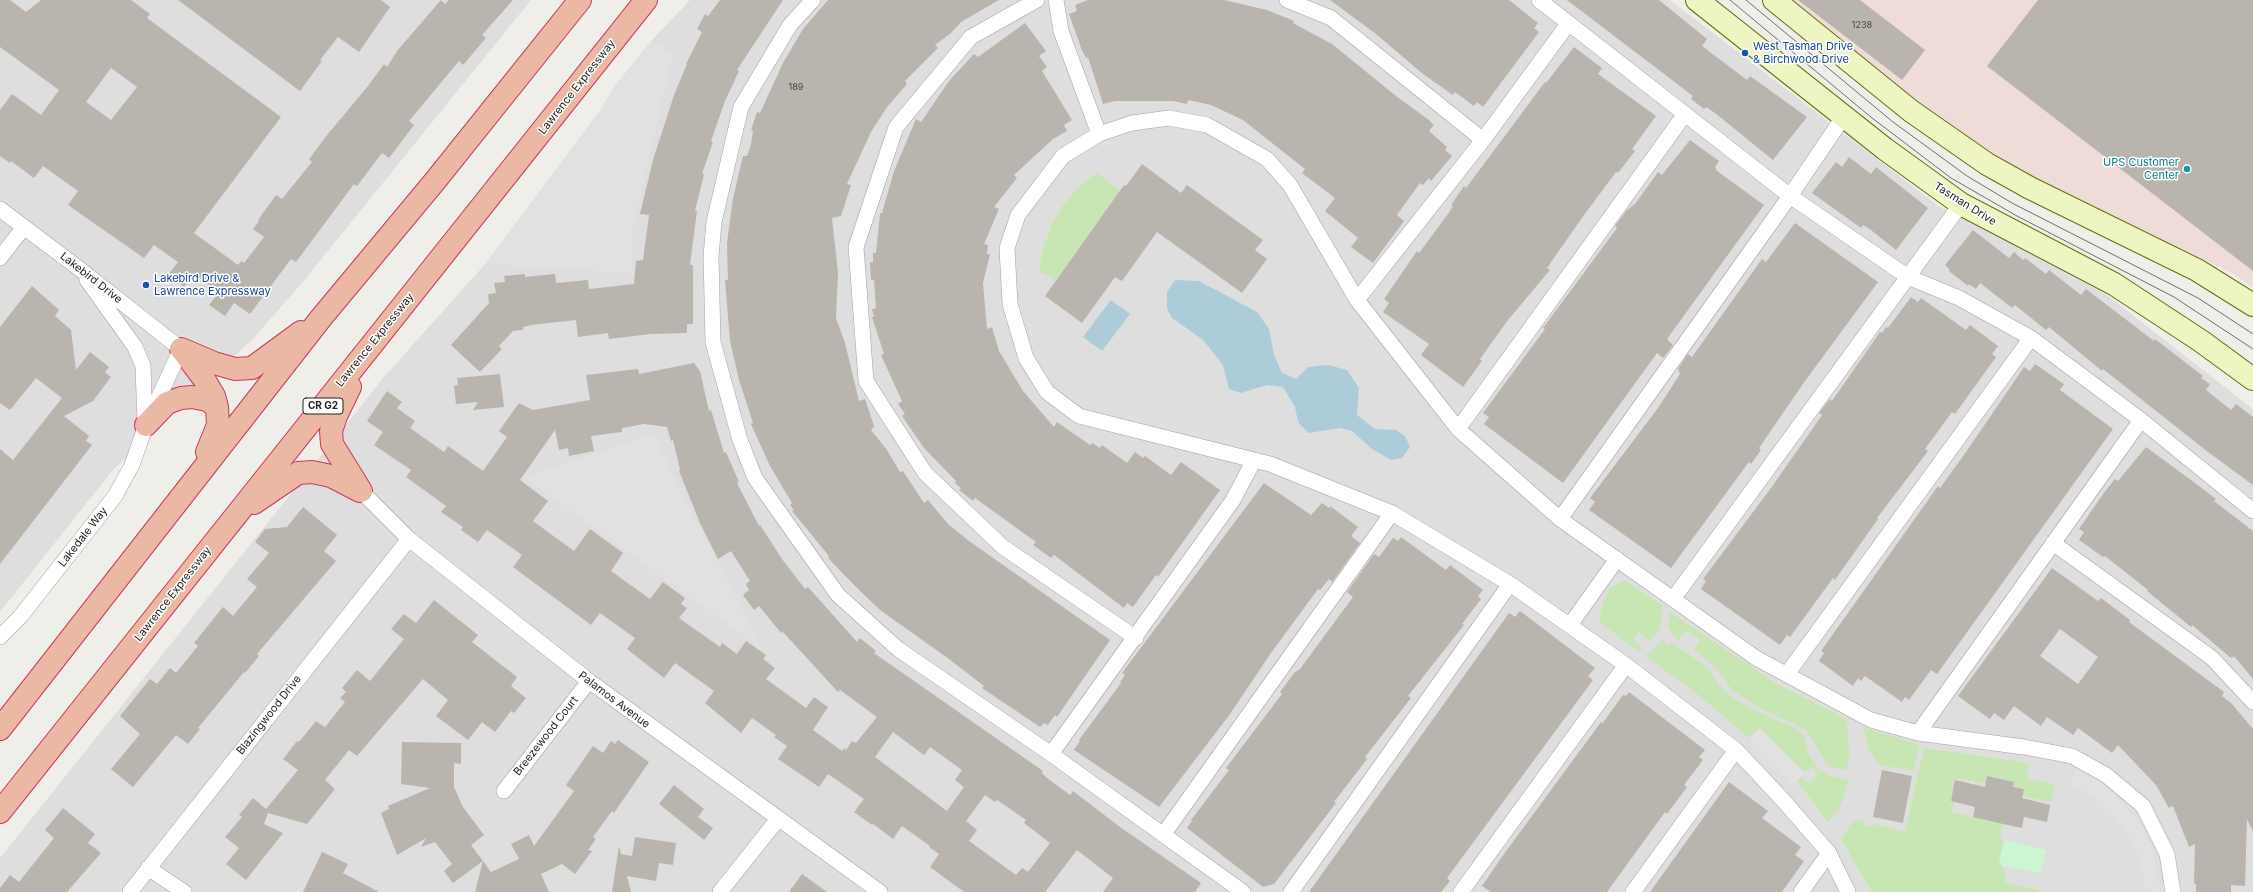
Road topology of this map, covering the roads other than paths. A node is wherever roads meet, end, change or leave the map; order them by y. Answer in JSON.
{"nodes":[{"id":1,"x":580,"y":0,"type":"edge"},
{"id":2,"x":646,"y":0,"type":"edge"},
{"id":3,"x":813,"y":0,"type":"edge"},
{"id":4,"x":1037,"y":0,"type":"edge"},
{"id":5,"x":1056,"y":0,"type":"edge"},
{"id":6,"x":1287,"y":0,"type":"edge"},
{"id":7,"x":1539,"y":0,"type":"edge"},
{"id":8,"x":1697,"y":0,"type":"edge"},
{"id":9,"x":1774,"y":0,"type":"edge"},
{"id":10,"x":1568,"y":24,"type":"junction"},
{"id":11,"x":1685,"y":114,"type":"junction"},
{"id":12,"x":1844,"y":116,"type":"junction"},
{"id":13,"x":1099,"y":134,"type":"junction"},
{"id":14,"x":1483,"y":140,"type":"junction"},
{"id":15,"x":1790,"y":196,"type":"junction"},
{"id":16,"x":1961,"y":204,"type":"junction"},
{"id":17,"x":0,"y":209,"type":"edge"},
{"id":18,"x":24,"y":227,"type":"junction"},
{"id":19,"x":0,"y":258,"type":"edge"},
{"id":20,"x":78,"y":267,"type":"junction"},
{"id":21,"x":1908,"y":277,"type":"junction"},
{"id":22,"x":1357,"y":300,"type":"junction"},
{"id":23,"x":2253,"y":305,"type":"edge"},
{"id":24,"x":321,"y":318,"type":"junction"},
{"id":25,"x":2031,"y":338,"type":"junction"},
{"id":26,"x":370,"y":347,"type":"junction"},
{"id":27,"x":181,"y":349,"type":"junction"},
{"id":28,"x":2253,"y":379,"type":"edge"},
{"id":29,"x":217,"y":406,"type":"junction"},
{"id":30,"x":2141,"y":420,"type":"junction"},
{"id":31,"x":146,"y":425,"type":"junction"},
{"id":32,"x":1458,"y":429,"type":"junction"},
{"id":33,"x":1254,"y":460,"type":"junction"},
{"id":34,"x":192,"y":482,"type":"junction"},
{"id":35,"x":361,"y":491,"type":"junction"},
{"id":36,"x":2253,"y":511,"type":"edge"},
{"id":37,"x":1392,"y":513,"type":"junction"},
{"id":38,"x":235,"y":515,"type":"junction"},
{"id":39,"x":1560,"y":519,"type":"junction"},
{"id":40,"x":409,"y":539,"type":"junction"},
{"id":41,"x":2053,"y":543,"type":"junction"},
{"id":42,"x":1617,"y":559,"type":"junction"},
{"id":43,"x":1510,"y":584,"type":"junction"},
{"id":44,"x":1673,"y":599,"type":"junction"},
{"id":45,"x":1570,"y":625,"type":"junction"},
{"id":46,"x":0,"y":637,"type":"edge"},
{"id":47,"x":1136,"y":638,"type":"junction"},
{"id":48,"x":1626,"y":665,"type":"junction"},
{"id":49,"x":1787,"y":674,"type":"junction"},
{"id":50,"x":589,"y":681,"type":"junction"},
{"id":51,"x":2253,"y":702,"type":"edge"},
{"id":52,"x":0,"y":729,"type":"edge"},
{"id":53,"x":1918,"y":733,"type":"junction"},
{"id":54,"x":1736,"y":750,"type":"junction"},
{"id":55,"x":1051,"y":754,"type":"junction"},
{"id":56,"x":504,"y":791,"type":"dead end"},
{"id":57,"x":0,"y":812,"type":"edge"},
{"id":58,"x":778,"y":819,"type":"junction"},
{"id":59,"x":1163,"y":835,"type":"junction"},
{"id":60,"x":1829,"y":853,"type":"junction"},
{"id":61,"x":148,"y":868,"type":"junction"},
{"id":62,"x":130,"y":892,"type":"edge"},
{"id":63,"x":184,"y":892,"type":"edge"},
{"id":64,"x":720,"y":892,"type":"edge"},
{"id":65,"x":880,"y":892,"type":"edge"},
{"id":66,"x":1243,"y":892,"type":"edge"},
{"id":67,"x":1291,"y":892,"type":"edge"},
{"id":68,"x":1462,"y":892,"type":"edge"},
{"id":69,"x":1633,"y":892,"type":"edge"},
{"id":70,"x":1801,"y":892,"type":"edge"},
{"id":71,"x":1848,"y":892,"type":"edge"},
{"id":72,"x":2173,"y":892,"type":"edge"}],
"edges":[{"from":1,"to":24,"type":"highway"},
{"from":2,"to":26,"type":"highway","name":"Lawrence Expressway","number":"CR G2"},
{"from":3,"to":55,"type":"street"},
{"from":4,"to":47,"type":"street"},
{"from":5,"to":13,"type":"street"},
{"from":6,"to":14,"type":"street"},
{"from":7,"to":10,"type":"street"},
{"from":8,"to":12,"type":"main road","name":"Tasman Drive"},
{"from":9,"to":23,"type":"main road"},
{"from":10,"to":11,"type":"street"},
{"from":10,"to":14,"type":"street"},
{"from":11,"to":15,"type":"street"},
{"from":11,"to":32,"type":"street"},
{"from":12,"to":15,"type":"street"},
{"from":12,"to":16,"type":"main road","name":"Tasman Drive"},
{"from":13,"to":22,"type":"street"},
{"from":13,"to":33,"type":"street"},
{"from":14,"to":22,"type":"street"},
{"from":15,"to":21,"type":"street"},
{"from":15,"to":39,"type":"street"},
{"from":16,"to":21,"type":"street"},
{"from":16,"to":28,"type":"main road","name":"Tasman Drive"},
{"from":17,"to":18,"type":"street","name":"Lakebird Drive"},
{"from":18,"to":19,"type":"street"},
{"from":18,"to":20,"type":"street","name":"Lakebird Drive"},
{"from":20,"to":27,"type":"street","name":"Lakebird Drive"},
{"from":20,"to":31,"type":"street","name":"Lakedale Way"},
{"from":21,"to":25,"type":"street"},
{"from":21,"to":44,"type":"street"},
{"from":22,"to":32,"type":"street"},
{"from":24,"to":27,"type":"highway"},
{"from":24,"to":34,"type":"highway"},
{"from":25,"to":30,"type":"street"},
{"from":25,"to":49,"type":"street"},
{"from":26,"to":35,"type":"highway"},
{"from":26,"to":38,"type":"highway","name":"Lawrence Expressway","number":"CR G2"},
{"from":27,"to":29,"type":"highway"},
{"from":27,"to":31,"type":"street","name":"Lakedale Way"},
{"from":29,"to":31,"type":"highway"},
{"from":29,"to":34,"type":"highway"},
{"from":30,"to":36,"type":"street"},
{"from":30,"to":41,"type":"street"},
{"from":31,"to":46,"type":"street","name":"Lakedale Way"},
{"from":32,"to":39,"type":"street"},
{"from":33,"to":37,"type":"street"},
{"from":33,"to":47,"type":"street"},
{"from":34,"to":52,"type":"highway"},
{"from":35,"to":38,"type":"highway"},
{"from":35,"to":40,"type":"street","name":"Palamos Avenue"},
{"from":37,"to":43,"type":"street"},
{"from":37,"to":59,"type":"street"},
{"from":38,"to":57,"type":"highway","name":"Lawrence Expressway","number":"CR G2"},
{"from":39,"to":42,"type":"street"},
{"from":40,"to":50,"type":"street","name":"Palamos Avenue"},
{"from":40,"to":61,"type":"street","name":"Blazingwood Drive"},
{"from":41,"to":51,"type":"street"},
{"from":41,"to":53,"type":"street"},
{"from":42,"to":44,"type":"street"},
{"from":42,"to":45,"type":"street"},
{"from":43,"to":45,"type":"street"},
{"from":43,"to":67,"type":"street"},
{"from":44,"to":49,"type":"street"},
{"from":45,"to":48,"type":"street"},
{"from":47,"to":55,"type":"street"},
{"from":48,"to":54,"type":"street"},
{"from":48,"to":68,"type":"street"},
{"from":49,"to":53,"type":"street"},
{"from":50,"to":56,"type":"street","name":"Breezewood Court"},
{"from":50,"to":58,"type":"street","name":"Palamos Avenue"},
{"from":53,"to":72,"type":"street"},
{"from":54,"to":60,"type":"street"},
{"from":54,"to":69,"type":"street"},
{"from":55,"to":59,"type":"street"},
{"from":58,"to":64,"type":"street"},
{"from":58,"to":65,"type":"street","name":"Palamos Avenue"},
{"from":59,"to":66,"type":"street"},
{"from":60,"to":70,"type":"street"},
{"from":60,"to":71,"type":"street"},
{"from":61,"to":62,"type":"street","name":"Blazingwood Drive"},
{"from":61,"to":63,"type":"street"}]}
